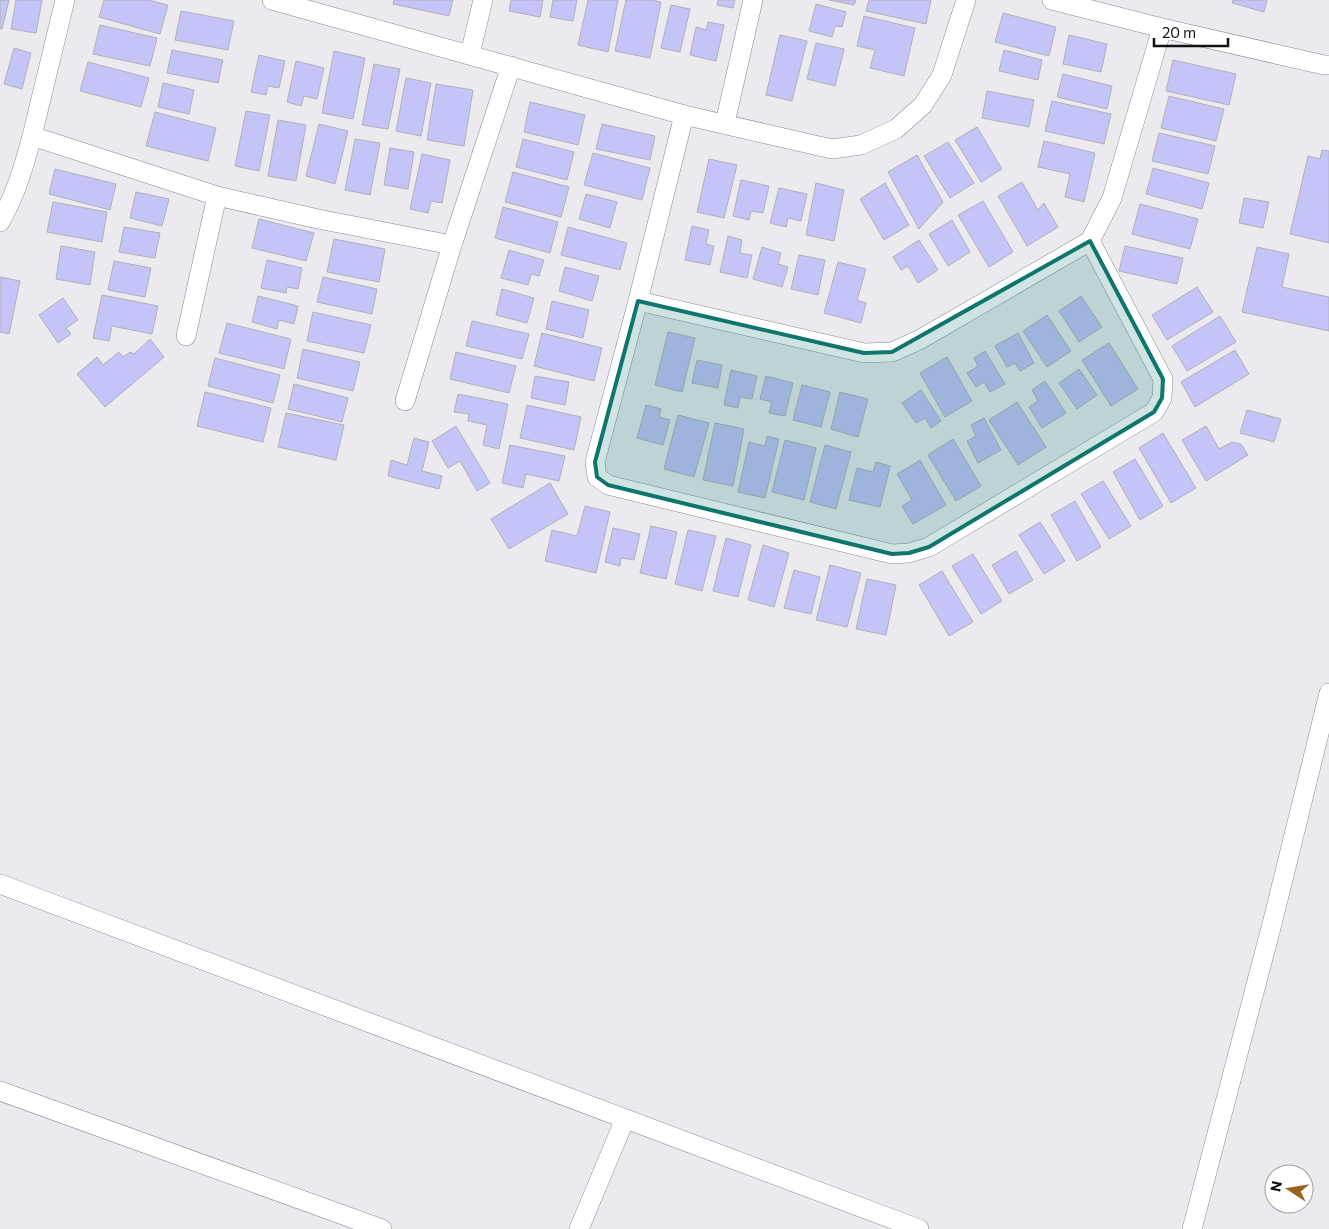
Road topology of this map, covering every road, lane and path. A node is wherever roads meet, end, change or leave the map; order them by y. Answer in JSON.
{"nodes":[{"id":1,"x":65,"y":0,"type":"edge"},
{"id":2,"x":276,"y":0,"type":"edge"},
{"id":3,"x":483,"y":0,"type":"edge"},
{"id":4,"x":753,"y":0,"type":"edge"},
{"id":5,"x":966,"y":0,"type":"edge"},
{"id":6,"x":1052,"y":0,"type":"edge"},
{"id":7,"x":1162,"y":28,"type":"junction"},
{"id":8,"x":470,"y":54,"type":"junction"},
{"id":9,"x":1329,"y":65,"type":"edge"},
{"id":10,"x":511,"y":66,"type":"junction"},
{"id":11,"x":684,"y":115,"type":"junction"},
{"id":12,"x":725,"y":123,"type":"junction"},
{"id":13,"x":32,"y":136,"type":"junction"},
{"id":14,"x":217,"y":196,"type":"junction"},
{"id":15,"x":0,"y":222,"type":"edge"},
{"id":16,"x":1090,"y":241,"type":"junction"},
{"id":17,"x":452,"y":245,"type":"junction"},
{"id":18,"x":638,"y":301,"type":"junction"},
{"id":19,"x":186,"y":336,"type":"dead end"},
{"id":20,"x":405,"y":401,"type":"dead end"},
{"id":21,"x":1329,"y":693,"type":"edge"},
{"id":22,"x":0,"y":884,"type":"edge"},
{"id":23,"x":0,"y":1091,"type":"edge"},
{"id":24,"x":625,"y":1119,"type":"junction"},
{"id":25,"x":382,"y":1229,"type":"edge"},
{"id":26,"x":579,"y":1229,"type":"edge"},
{"id":27,"x":919,"y":1229,"type":"edge"},
{"id":28,"x":1192,"y":1229,"type":"edge"}],
"edges":[{"from":1,"to":13,"type":"street"},
{"from":2,"to":8,"type":"street"},
{"from":3,"to":8,"type":"street"},
{"from":4,"to":12,"type":"street"},
{"from":5,"to":12,"type":"street"},
{"from":6,"to":7,"type":"street"},
{"from":7,"to":9,"type":"street"},
{"from":7,"to":16,"type":"street"},
{"from":8,"to":10,"type":"street"},
{"from":10,"to":11,"type":"street"},
{"from":10,"to":17,"type":"street"},
{"from":11,"to":12,"type":"street"},
{"from":11,"to":18,"type":"street"},
{"from":13,"to":14,"type":"street"},
{"from":13,"to":15,"type":"street"},
{"from":14,"to":17,"type":"street"},
{"from":14,"to":19,"type":"street"},
{"from":16,"to":18,"type":"street"},
{"from":16,"to":18,"type":"street"},
{"from":17,"to":20,"type":"street"},
{"from":21,"to":28,"type":"street"},
{"from":22,"to":24,"type":"street"},
{"from":23,"to":25,"type":"street"},
{"from":24,"to":26,"type":"street"},
{"from":24,"to":27,"type":"street"}]}
